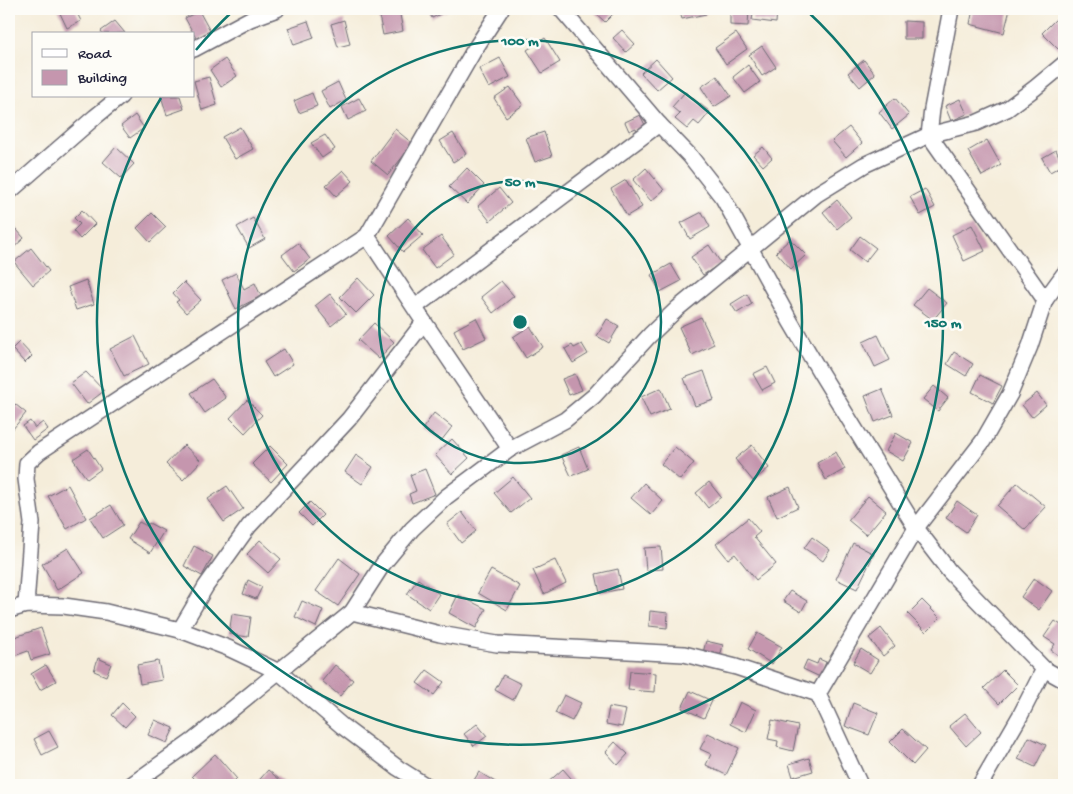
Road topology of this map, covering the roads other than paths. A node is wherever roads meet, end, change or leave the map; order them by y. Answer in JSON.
{"nodes":[{"id":1,"x":277,"y":9,"type":"edge"},
{"id":2,"x":501,"y":9,"type":"edge"},
{"id":3,"x":561,"y":9,"type":"edge"},
{"id":4,"x":951,"y":9,"type":"edge"},
{"id":5,"x":249,"y":14,"type":"edge"},
{"id":6,"x":195,"y":48,"type":"edge"},
{"id":7,"x":1064,"y":64,"type":"edge"},
{"id":8,"x":118,"y":98,"type":"edge"},
{"id":9,"x":660,"y":124,"type":"junction"},
{"id":10,"x":930,"y":136,"type":"junction"},
{"id":11,"x":9,"y":192,"type":"edge"},
{"id":12,"x":366,"y":236,"type":"junction"},
{"id":13,"x":751,"y":248,"type":"junction"},
{"id":14,"x":1064,"y":274,"type":"edge"},
{"id":15,"x":1045,"y":300,"type":"junction"},
{"id":16,"x":415,"y":307,"type":"junction"},
{"id":17,"x":424,"y":322,"type":"junction"},
{"id":18,"x":510,"y":449,"type":"junction"},
{"id":19,"x":916,"y":528,"type":"junction"},
{"id":20,"x":26,"y":605,"type":"junction"},
{"id":21,"x":9,"y":610,"type":"edge"},
{"id":22,"x":352,"y":612,"type":"junction"},
{"id":23,"x":180,"y":630,"type":"junction"},
{"id":24,"x":1044,"y":669,"type":"junction"},
{"id":25,"x":279,"y":672,"type":"junction"},
{"id":26,"x":1064,"y":680,"type":"edge"},
{"id":27,"x":818,"y":694,"type":"junction"},
{"id":28,"x":131,"y":785,"type":"edge"},
{"id":29,"x":425,"y":785,"type":"edge"},
{"id":30,"x":860,"y":785,"type":"edge"},
{"id":31,"x":980,"y":785,"type":"edge"}],
"edges":[{"from":1,"to":5,"type":"street"},
{"from":2,"to":12,"type":"street"},
{"from":3,"to":9,"type":"street"},
{"from":4,"to":10,"type":"street"},
{"from":5,"to":6,"type":"street"},
{"from":7,"to":10,"type":"street"},
{"from":8,"to":11,"type":"street"},
{"from":9,"to":13,"type":"street"},
{"from":9,"to":16,"type":"street"},
{"from":10,"to":13,"type":"street"},
{"from":10,"to":15,"type":"street"},
{"from":12,"to":16,"type":"street"},
{"from":12,"to":20,"type":"street"},
{"from":13,"to":18,"type":"street"},
{"from":13,"to":19,"type":"street"},
{"from":14,"to":15,"type":"street"},
{"from":15,"to":19,"type":"street"},
{"from":16,"to":17,"type":"street"},
{"from":17,"to":18,"type":"street"},
{"from":17,"to":23,"type":"street"},
{"from":18,"to":22,"type":"street"},
{"from":19,"to":24,"type":"street"},
{"from":19,"to":27,"type":"street"},
{"from":20,"to":21,"type":"street"},
{"from":20,"to":23,"type":"street"},
{"from":22,"to":25,"type":"street"},
{"from":22,"to":27,"type":"street"},
{"from":23,"to":25,"type":"street"},
{"from":24,"to":26,"type":"street"},
{"from":24,"to":31,"type":"street"},
{"from":25,"to":28,"type":"street"},
{"from":25,"to":29,"type":"street"},
{"from":27,"to":30,"type":"street"}]}
